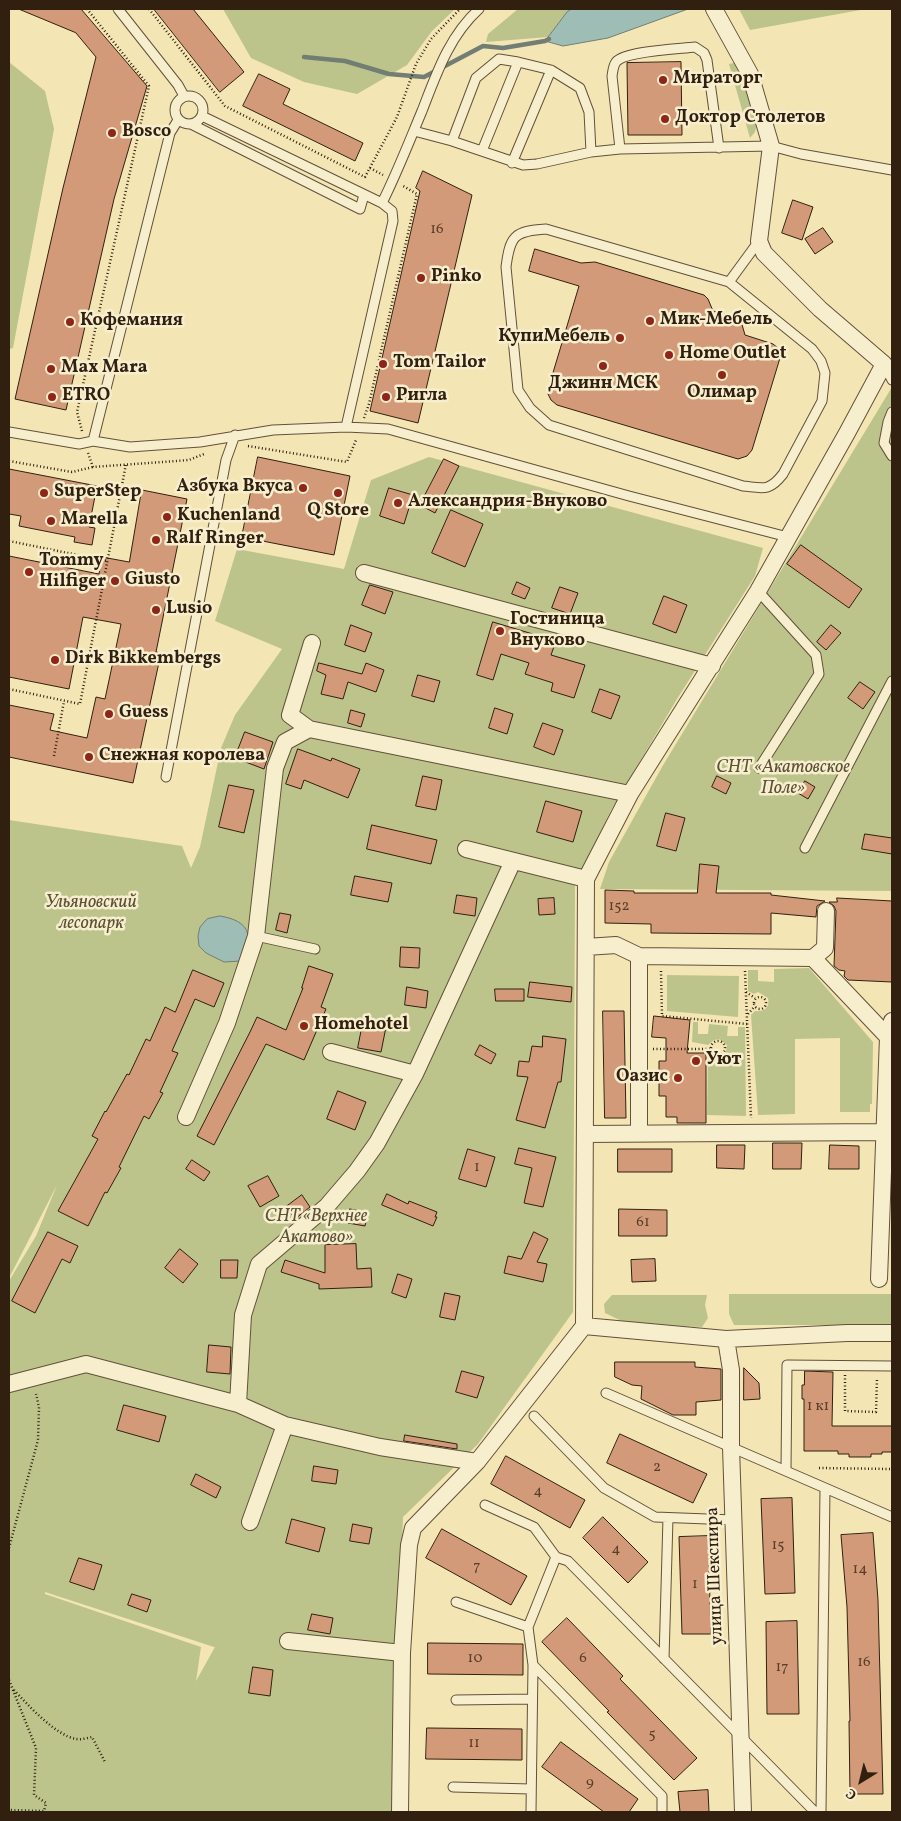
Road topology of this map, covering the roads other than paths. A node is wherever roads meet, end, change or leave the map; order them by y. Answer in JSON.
{"nodes":[{"id":1,"x":118,"y":9,"type":"edge"},
{"id":2,"x":479,"y":9,"type":"edge"},
{"id":3,"x":714,"y":9,"type":"edge"},
{"id":4,"x":518,"y":62,"type":"junction"},
{"id":5,"x":551,"y":70,"type":"junction"},
{"id":6,"x":184,"y":96,"type":"junction"},
{"id":7,"x":205,"y":117,"type":"junction"},
{"id":8,"x":178,"y":120,"type":"junction"},
{"id":9,"x":191,"y":124,"type":"junction"},
{"id":10,"x":206,"y":131,"type":"junction"},
{"id":11,"x":414,"y":131,"type":"junction"},
{"id":12,"x":238,"y":133,"type":"junction"},
{"id":13,"x":452,"y":141,"type":"junction"},
{"id":14,"x":235,"y":146,"type":"junction"},
{"id":15,"x":771,"y":146,"type":"junction"},
{"id":16,"x":620,"y":148,"type":"junction"},
{"id":17,"x":719,"y":148,"type":"junction"},
{"id":18,"x":271,"y":150,"type":"junction"},
{"id":19,"x":482,"y":151,"type":"junction"},
{"id":20,"x":591,"y":152,"type":"junction"},
{"id":21,"x":268,"y":163,"type":"junction"},
{"id":22,"x":512,"y":163,"type":"junction"},
{"id":23,"x":302,"y":165,"type":"junction"},
{"id":24,"x":892,"y":170,"type":"edge"},
{"id":25,"x":299,"y":178,"type":"junction"},
{"id":26,"x":333,"y":180,"type":"junction"},
{"id":27,"x":330,"y":194,"type":"junction"},
{"id":28,"x":364,"y":195,"type":"junction"},
{"id":29,"x":382,"y":203,"type":"junction"},
{"id":30,"x":759,"y":241,"type":"junction"},
{"id":31,"x":729,"y":282,"type":"junction"},
{"id":32,"x":884,"y":364,"type":"junction"},
{"id":33,"x":892,"y":380,"type":"edge"},
{"id":34,"x":892,"y":412,"type":"edge"},
{"id":35,"x":346,"y":427,"type":"junction"},
{"id":36,"x":9,"y":432,"type":"edge"},
{"id":37,"x":235,"y":435,"type":"junction"},
{"id":38,"x":89,"y":442,"type":"junction"},
{"id":39,"x":892,"y":456,"type":"edge"},
{"id":40,"x":788,"y":537,"type":"junction"},
{"id":41,"x":364,"y":573,"type":"dead end"},
{"id":42,"x":758,"y":591,"type":"junction"},
{"id":43,"x":312,"y":643,"type":"dead end"},
{"id":44,"x":712,"y":666,"type":"junction"},
{"id":45,"x":892,"y":681,"type":"edge"},
{"id":46,"x":309,"y":729,"type":"junction"},
{"id":47,"x":759,"y":768,"type":"dead end"},
{"id":48,"x":166,"y":777,"type":"dead end"},
{"id":49,"x":630,"y":794,"type":"junction"},
{"id":50,"x":805,"y":848,"type":"dead end"},
{"id":51,"x":466,"y":850,"type":"dead end"},
{"id":52,"x":513,"y":861,"type":"junction"},
{"id":53,"x":586,"y":879,"type":"junction"},
{"id":54,"x":826,"y":911,"type":"dead end"},
{"id":55,"x":256,"y":936,"type":"junction"},
{"id":56,"x":586,"y":947,"type":"junction"},
{"id":57,"x":315,"y":950,"type":"dead end"},
{"id":58,"x":638,"y":956,"type":"junction"},
{"id":59,"x":812,"y":958,"type":"junction"},
{"id":60,"x":890,"y":1029,"type":"edge"},
{"id":61,"x":331,"y":1052,"type":"dead end"},
{"id":62,"x":415,"y":1074,"type":"junction"},
{"id":63,"x":186,"y":1117,"type":"dead end"},
{"id":64,"x":884,"y":1132,"type":"junction"},
{"id":65,"x":639,"y":1133,"type":"junction"},
{"id":66,"x":585,"y":1134,"type":"junction"},
{"id":67,"x":879,"y":1279,"type":"dead end"},
{"id":68,"x":584,"y":1326,"type":"junction"},
{"id":69,"x":892,"y":1333,"type":"edge"},
{"id":70,"x":726,"y":1340,"type":"junction"},
{"id":71,"x":892,"y":1366,"type":"edge"},
{"id":72,"x":9,"y":1384,"type":"edge"},
{"id":73,"x":606,"y":1392,"type":"dead end"},
{"id":74,"x":238,"y":1404,"type":"junction"},
{"id":75,"x":534,"y":1416,"type":"dead end"},
{"id":76,"x":285,"y":1425,"type":"junction"},
{"id":77,"x":732,"y":1447,"type":"junction"},
{"id":78,"x":477,"y":1462,"type":"junction"},
{"id":79,"x":786,"y":1471,"type":"junction"},
{"id":80,"x":825,"y":1488,"type":"junction"},
{"id":81,"x":485,"y":1505,"type":"dead end"},
{"id":82,"x":892,"y":1517,"type":"edge"},
{"id":83,"x":668,"y":1518,"type":"junction"},
{"id":84,"x":734,"y":1520,"type":"junction"},
{"id":85,"x":250,"y":1522,"type":"dead end"},
{"id":86,"x":556,"y":1556,"type":"junction"},
{"id":87,"x":456,"y":1602,"type":"dead end"},
{"id":88,"x":528,"y":1627,"type":"junction"},
{"id":89,"x":288,"y":1641,"type":"dead end"},
{"id":90,"x":402,"y":1653,"type":"junction"},
{"id":91,"x":664,"y":1659,"type":"junction"},
{"id":92,"x":533,"y":1665,"type":"junction"},
{"id":93,"x":532,"y":1699,"type":"junction"},
{"id":94,"x":456,"y":1700,"type":"dead end"},
{"id":95,"x":741,"y":1736,"type":"junction"},
{"id":96,"x":453,"y":1787,"type":"dead end"},
{"id":97,"x":531,"y":1789,"type":"junction"},
{"id":98,"x":400,"y":1812,"type":"edge"},
{"id":99,"x":531,"y":1812,"type":"edge"},
{"id":100,"x":662,"y":1812,"type":"edge"},
{"id":101,"x":743,"y":1812,"type":"edge"},
{"id":102,"x":815,"y":1812,"type":"edge"},
{"id":103,"x":821,"y":1812,"type":"edge"}],
"edges":[{"from":1,"to":6,"type":"lane"},
{"from":2,"to":11,"type":"lane"},
{"from":3,"to":15,"type":"street"},
{"from":4,"to":5,"type":"lane"},
{"from":4,"to":13,"type":"lane"},
{"from":4,"to":19,"type":"lane"},
{"from":5,"to":20,"type":"lane"},
{"from":5,"to":22,"type":"lane"},
{"from":6,"to":7,"type":"lane"},
{"from":6,"to":8,"type":"lane"},
{"from":7,"to":9,"type":"lane"},
{"from":7,"to":10,"type":"lane"},
{"from":7,"to":12,"type":"lane"},
{"from":8,"to":9,"type":"lane"},
{"from":8,"to":38,"type":"lane"},
{"from":9,"to":10,"type":"lane"},
{"from":10,"to":14,"type":"lane"},
{"from":11,"to":13,"type":"lane"},
{"from":11,"to":29,"type":"lane"},
{"from":12,"to":14,"type":"lane"},
{"from":12,"to":18,"type":"lane"},
{"from":13,"to":19,"type":"lane"},
{"from":14,"to":21,"type":"lane"},
{"from":15,"to":17,"type":"lane"},
{"from":15,"to":24,"type":"lane"},
{"from":15,"to":30,"type":"street"},
{"from":16,"to":17,"type":"lane"},
{"from":16,"to":17,"type":"lane"},
{"from":16,"to":20,"type":"lane"},
{"from":18,"to":21,"type":"lane"},
{"from":18,"to":23,"type":"lane"},
{"from":19,"to":22,"type":"lane"},
{"from":20,"to":22,"type":"lane"},
{"from":21,"to":25,"type":"lane"},
{"from":23,"to":25,"type":"lane"},
{"from":23,"to":26,"type":"lane"},
{"from":25,"to":27,"type":"lane"},
{"from":26,"to":27,"type":"lane"},
{"from":26,"to":28,"type":"lane"},
{"from":27,"to":28,"type":"lane"},
{"from":28,"to":29,"type":"lane"},
{"from":29,"to":35,"type":"lane"},
{"from":30,"to":31,"type":"lane"},
{"from":30,"to":32,"type":"street"},
{"from":31,"to":31,"type":"lane"},
{"from":32,"to":33,"type":"lane"},
{"from":32,"to":40,"type":"street"},
{"from":34,"to":39,"type":"lane"},
{"from":35,"to":37,"type":"lane"},
{"from":35,"to":40,"type":"lane"},
{"from":36,"to":38,"type":"lane"},
{"from":37,"to":38,"type":"lane"},
{"from":37,"to":48,"type":"lane"},
{"from":40,"to":42,"type":"street"},
{"from":41,"to":44,"type":"street"},
{"from":42,"to":44,"type":"street"},
{"from":42,"to":47,"type":"lane"},
{"from":43,"to":46,"type":"street"},
{"from":44,"to":49,"type":"street"},
{"from":45,"to":50,"type":"lane"},
{"from":46,"to":49,"type":"street"},
{"from":46,"to":55,"type":"street"},
{"from":49,"to":53,"type":"street"},
{"from":51,"to":52,"type":"street"},
{"from":52,"to":53,"type":"street"},
{"from":52,"to":62,"type":"street"},
{"from":53,"to":56,"type":"street"},
{"from":54,"to":59,"type":"street"},
{"from":55,"to":57,"type":"lane"},
{"from":55,"to":63,"type":"street"},
{"from":56,"to":58,"type":"street"},
{"from":56,"to":66,"type":"street"},
{"from":58,"to":59,"type":"street"},
{"from":58,"to":65,"type":"street"},
{"from":59,"to":60,"type":"street"},
{"from":60,"to":64,"type":"street"},
{"from":61,"to":62,"type":"street"},
{"from":62,"to":74,"type":"street"},
{"from":64,"to":65,"type":"street"},
{"from":64,"to":67,"type":"street"},
{"from":65,"to":66,"type":"street"},
{"from":66,"to":68,"type":"street"},
{"from":68,"to":70,"type":"street"},
{"from":68,"to":78,"type":"street"},
{"from":69,"to":70,"type":"street"},
{"from":70,"to":77,"type":"street","name":"улица Шекспира"},
{"from":71,"to":79,"type":"lane"},
{"from":72,"to":74,"type":"street"},
{"from":73,"to":77,"type":"lane"},
{"from":74,"to":76,"type":"street"},
{"from":75,"to":83,"type":"lane"},
{"from":76,"to":78,"type":"street"},
{"from":76,"to":85,"type":"street"},
{"from":77,"to":79,"type":"lane"},
{"from":77,"to":84,"type":"street","name":"улица Шекспира"},
{"from":78,"to":90,"type":"street"},
{"from":79,"to":80,"type":"lane"},
{"from":80,"to":82,"type":"lane"},
{"from":80,"to":103,"type":"lane"},
{"from":81,"to":86,"type":"lane"},
{"from":83,"to":84,"type":"lane"},
{"from":83,"to":91,"type":"lane"},
{"from":84,"to":95,"type":"street","name":"улица Шекспира"},
{"from":86,"to":88,"type":"lane"},
{"from":86,"to":91,"type":"lane"},
{"from":87,"to":88,"type":"lane"},
{"from":88,"to":92,"type":"lane"},
{"from":89,"to":90,"type":"street"},
{"from":90,"to":98,"type":"street"},
{"from":91,"to":95,"type":"lane"},
{"from":92,"to":93,"type":"lane"},
{"from":92,"to":100,"type":"lane"},
{"from":93,"to":94,"type":"lane"},
{"from":93,"to":97,"type":"lane"},
{"from":95,"to":101,"type":"street","name":"улица Шекспира"},
{"from":95,"to":102,"type":"lane"},
{"from":96,"to":97,"type":"lane"},
{"from":97,"to":99,"type":"lane"}]}
